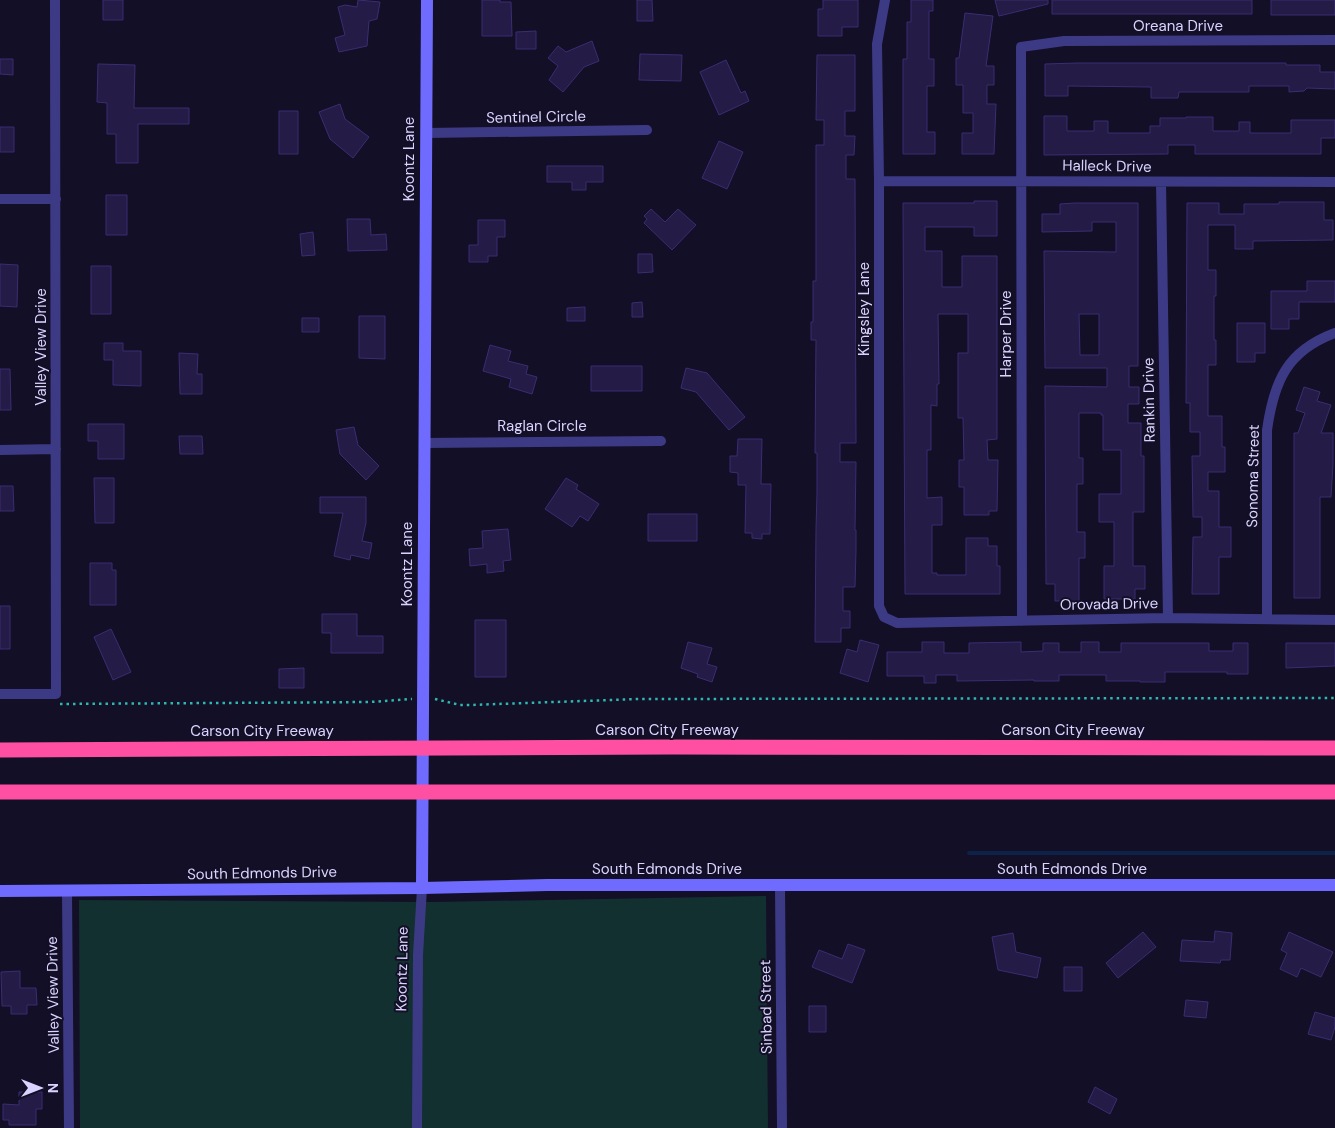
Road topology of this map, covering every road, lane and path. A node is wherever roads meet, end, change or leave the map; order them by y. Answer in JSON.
{"nodes":[{"id":1,"x":55,"y":0,"type":"edge"},
{"id":2,"x":427,"y":0,"type":"edge"},
{"id":3,"x":886,"y":0,"type":"edge"},
{"id":4,"x":1335,"y":40,"type":"edge"},
{"id":5,"x":1021,"y":47,"type":"joint"},
{"id":6,"x":647,"y":130,"type":"dead end"},
{"id":7,"x":426,"y":133,"type":"junction"},
{"id":8,"x":1021,"y":180,"type":"junction"},
{"id":9,"x":880,"y":181,"type":"junction"},
{"id":10,"x":1160,"y":182,"type":"junction"},
{"id":11,"x":1335,"y":182,"type":"edge"},
{"id":12,"x":0,"y":199,"type":"edge"},
{"id":13,"x":56,"y":199,"type":"junction"},
{"id":14,"x":1335,"y":333,"type":"edge"},
{"id":15,"x":661,"y":441,"type":"dead end"},
{"id":16,"x":424,"y":442,"type":"junction"},
{"id":17,"x":56,"y":449,"type":"junction"},
{"id":18,"x":0,"y":450,"type":"edge"},
{"id":19,"x":884,"y":617,"type":"joint"},
{"id":20,"x":1168,"y":618,"type":"junction"},
{"id":21,"x":1267,"y":619,"type":"junction"},
{"id":22,"x":1335,"y":620,"type":"edge"},
{"id":23,"x":1022,"y":622,"type":"junction"},
{"id":24,"x":0,"y":694,"type":"edge"},
{"id":25,"x":1335,"y":698,"type":"edge"},
{"id":26,"x":54,"y":699,"type":"junction"},
{"id":27,"x":422,"y":702,"type":"junction"},
{"id":28,"x":1335,"y":748,"type":"edge"},
{"id":29,"x":0,"y":750,"type":"edge"},
{"id":30,"x":0,"y":792,"type":"edge"},
{"id":31,"x":1335,"y":792,"type":"edge"},
{"id":32,"x":1335,"y":885,"type":"edge"},
{"id":33,"x":780,"y":886,"type":"junction"},
{"id":34,"x":422,"y":888,"type":"junction"},
{"id":35,"x":0,"y":891,"type":"edge"},
{"id":36,"x":67,"y":892,"type":"junction"},
{"id":37,"x":70,"y":1128,"type":"edge"},
{"id":38,"x":417,"y":1128,"type":"edge"},
{"id":39,"x":782,"y":1128,"type":"edge"}],
"edges":[{"from":1,"to":13,"type":"street","name":"Valley View Drive"},
{"from":2,"to":7,"type":"street","name":"Koontz Lane"},
{"from":3,"to":9,"type":"street","name":"Kingsley Lane"},
{"from":4,"to":5,"type":"street","name":"Oreana Drive"},
{"from":5,"to":8,"type":"street","name":"Harper Drive"},
{"from":6,"to":7,"type":"street","name":"Sentinel Circle"},
{"from":7,"to":16,"type":"street","name":"Koontz Lane"},
{"from":8,"to":9,"type":"street","name":"Halleck Drive"},
{"from":8,"to":10,"type":"street","name":"Halleck Drive"},
{"from":8,"to":23,"type":"street","name":"Harper Drive"},
{"from":9,"to":19,"type":"street","name":"Kingsley Lane"},
{"from":10,"to":11,"type":"street","name":"Halleck Drive"},
{"from":10,"to":20,"type":"street","name":"Rankin Drive"},
{"from":12,"to":13,"type":"street"},
{"from":13,"to":17,"type":"street","name":"Valley View Drive"},
{"from":14,"to":21,"type":"street","name":"Sonoma Street"},
{"from":15,"to":16,"type":"street","name":"Raglan Circle"},
{"from":16,"to":27,"type":"street","name":"Koontz Lane"},
{"from":17,"to":18,"type":"street"},
{"from":17,"to":26,"type":"street","name":"Valley View Drive"},
{"from":19,"to":23,"type":"street","name":"Orovada Drive"},
{"from":20,"to":21,"type":"street","name":"Orovada Drive"},
{"from":20,"to":23,"type":"street","name":"Orovada Drive"},
{"from":21,"to":22,"type":"street","name":"Orovada Drive"},
{"from":24,"to":26,"type":"street"},
{"from":25,"to":27,"type":"path"},
{"from":26,"to":27,"type":"path"},
{"from":27,"to":34,"type":"street","name":"Koontz Lane"},
{"from":28,"to":29,"type":"highway","name":"Carson City Freeway"},
{"from":30,"to":31,"type":"highway"},
{"from":32,"to":33,"type":"street","name":"South Edmonds Drive"},
{"from":33,"to":34,"type":"street","name":"South Edmonds Drive"},
{"from":33,"to":39,"type":"street","name":"Sinbad Street"},
{"from":34,"to":36,"type":"street","name":"South Edmonds Drive"},
{"from":34,"to":38,"type":"street","name":"Koontz Lane"},
{"from":35,"to":36,"type":"street","name":"South Edmonds Drive"},
{"from":36,"to":37,"type":"street","name":"Valley View Drive"}]}
